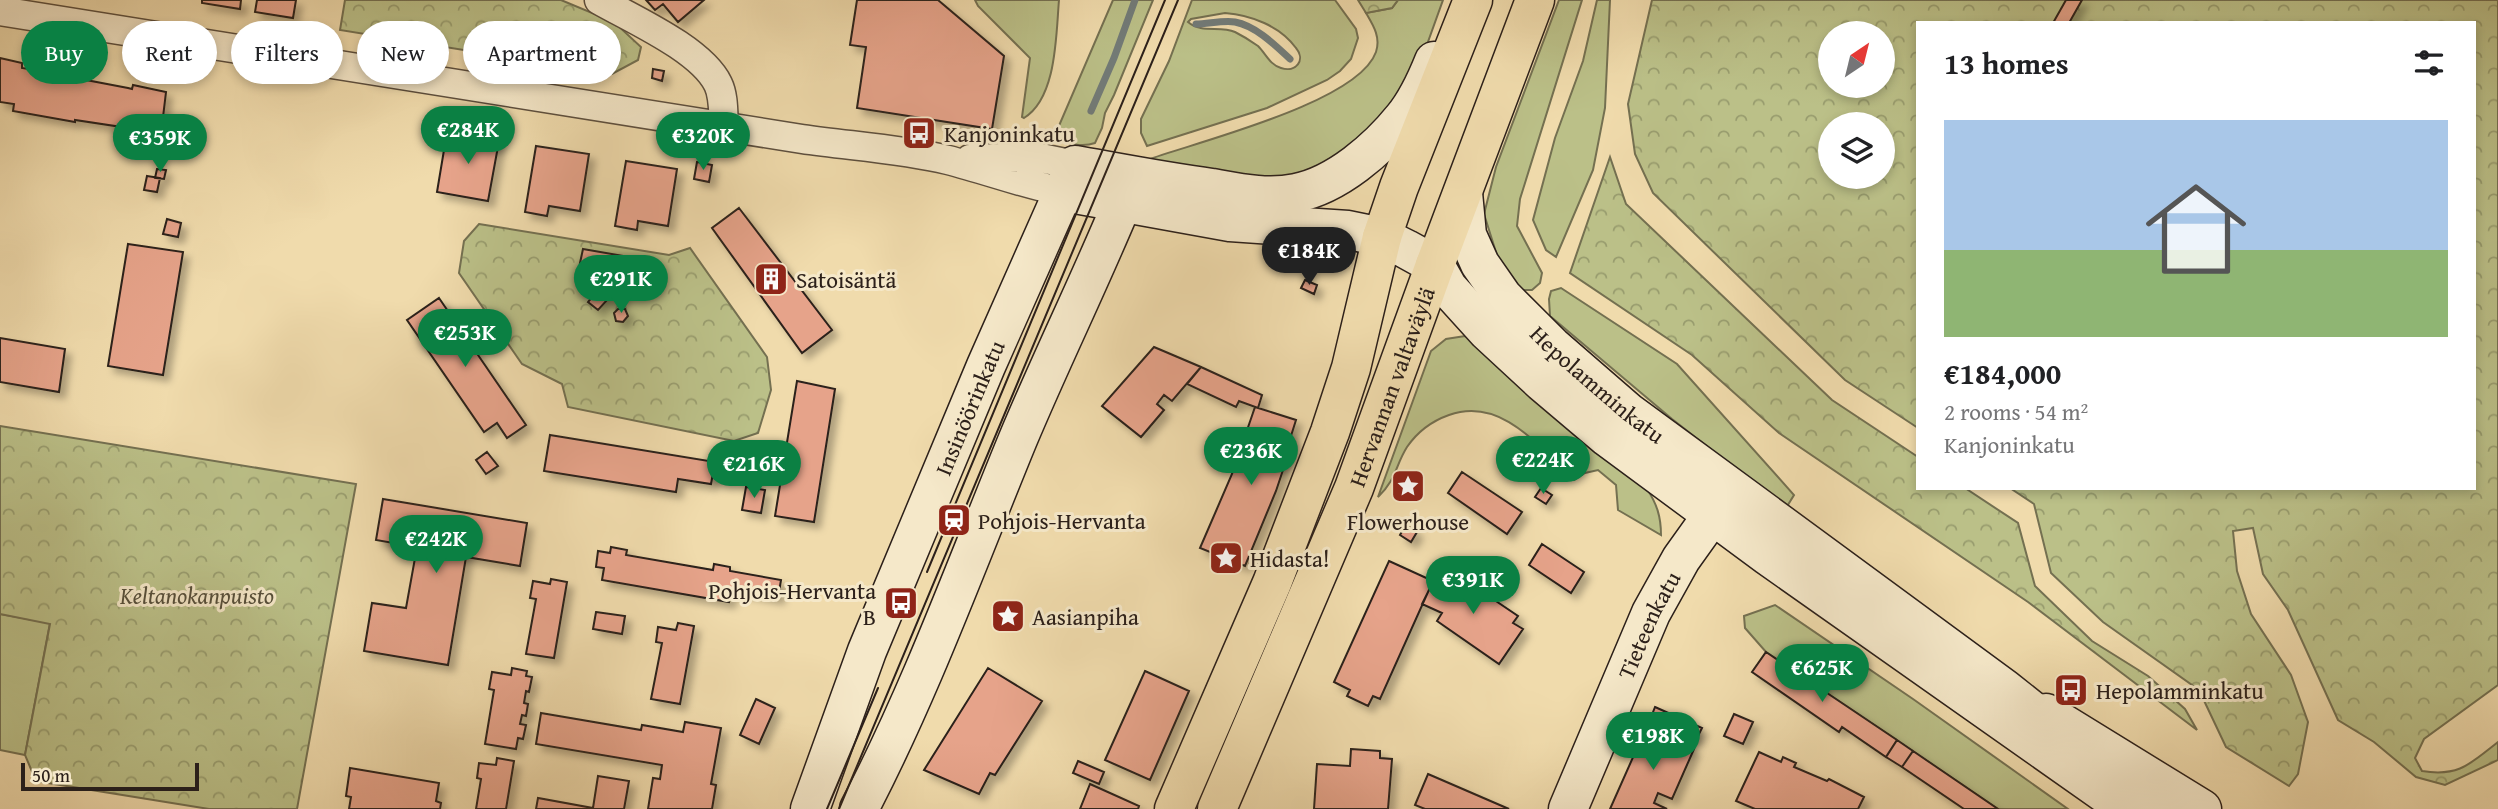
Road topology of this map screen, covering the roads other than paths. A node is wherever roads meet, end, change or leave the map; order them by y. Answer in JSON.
{"nodes":[{"id":1,"x":599,"y":0,"type":"edge"},
{"id":2,"x":1465,"y":0,"type":"edge"},
{"id":3,"x":1474,"y":0,"type":"edge"},
{"id":4,"x":1535,"y":0,"type":"edge"},
{"id":5,"x":0,"y":11,"type":"edge"},
{"id":6,"x":724,"y":127,"type":"junction"},
{"id":7,"x":1069,"y":179,"type":"junction"},
{"id":8,"x":1128,"y":190,"type":"junction"},
{"id":9,"x":1463,"y":193,"type":"junction"},
{"id":10,"x":1382,"y":237,"type":"junction"},
{"id":11,"x":1435,"y":265,"type":"junction"},
{"id":12,"x":1722,"y":502,"type":"junction"},
{"id":13,"x":2005,"y":689,"type":"junction"},
{"id":14,"x":810,"y":809,"type":"edge"},
{"id":15,"x":859,"y":809,"type":"edge"},
{"id":16,"x":1174,"y":809,"type":"edge"},
{"id":17,"x":1217,"y":809,"type":"edge"},
{"id":18,"x":1568,"y":809,"type":"edge"},
{"id":19,"x":2127,"y":809,"type":"edge"},
{"id":20,"x":2160,"y":809,"type":"edge"},
{"id":21,"x":2202,"y":809,"type":"edge"}],
"edges":[{"from":1,"to":6,"type":"street"},
{"from":2,"to":8,"type":"main road"},
{"from":3,"to":10,"type":"main road","name":"Hervannan valtaväylä"},
{"from":4,"to":9,"type":"main road","name":"Hervannan valtaväylä"},
{"from":5,"to":6,"type":"street"},
{"from":6,"to":7,"type":"street"},
{"from":7,"to":8,"type":"main road"},
{"from":7,"to":14,"type":"main road","name":"Insinöörinkatu"},
{"from":8,"to":10,"type":"main road"},
{"from":8,"to":15,"type":"main road"},
{"from":9,"to":11,"type":"main road","name":"Hervannan valtaväylä"},
{"from":9,"to":12,"type":"main road","name":"Hepolamminkatu"},
{"from":10,"to":11,"type":"main road"},
{"from":10,"to":16,"type":"main road","name":"Hervannan valtaväylä"},
{"from":11,"to":12,"type":"main road","name":"Hepolamminkatu"},
{"from":11,"to":17,"type":"main road","name":"Hervannan valtaväylä"},
{"from":12,"to":13,"type":"main road","name":"Hepolamminkatu"},
{"from":12,"to":18,"type":"main road","name":"Tieteenkatu"},
{"from":12,"to":19,"type":"main road","name":"Hepolamminkatu"},
{"from":13,"to":20,"type":"main road","name":"Hepolamminkatu"},
{"from":13,"to":21,"type":"main road"}]}
